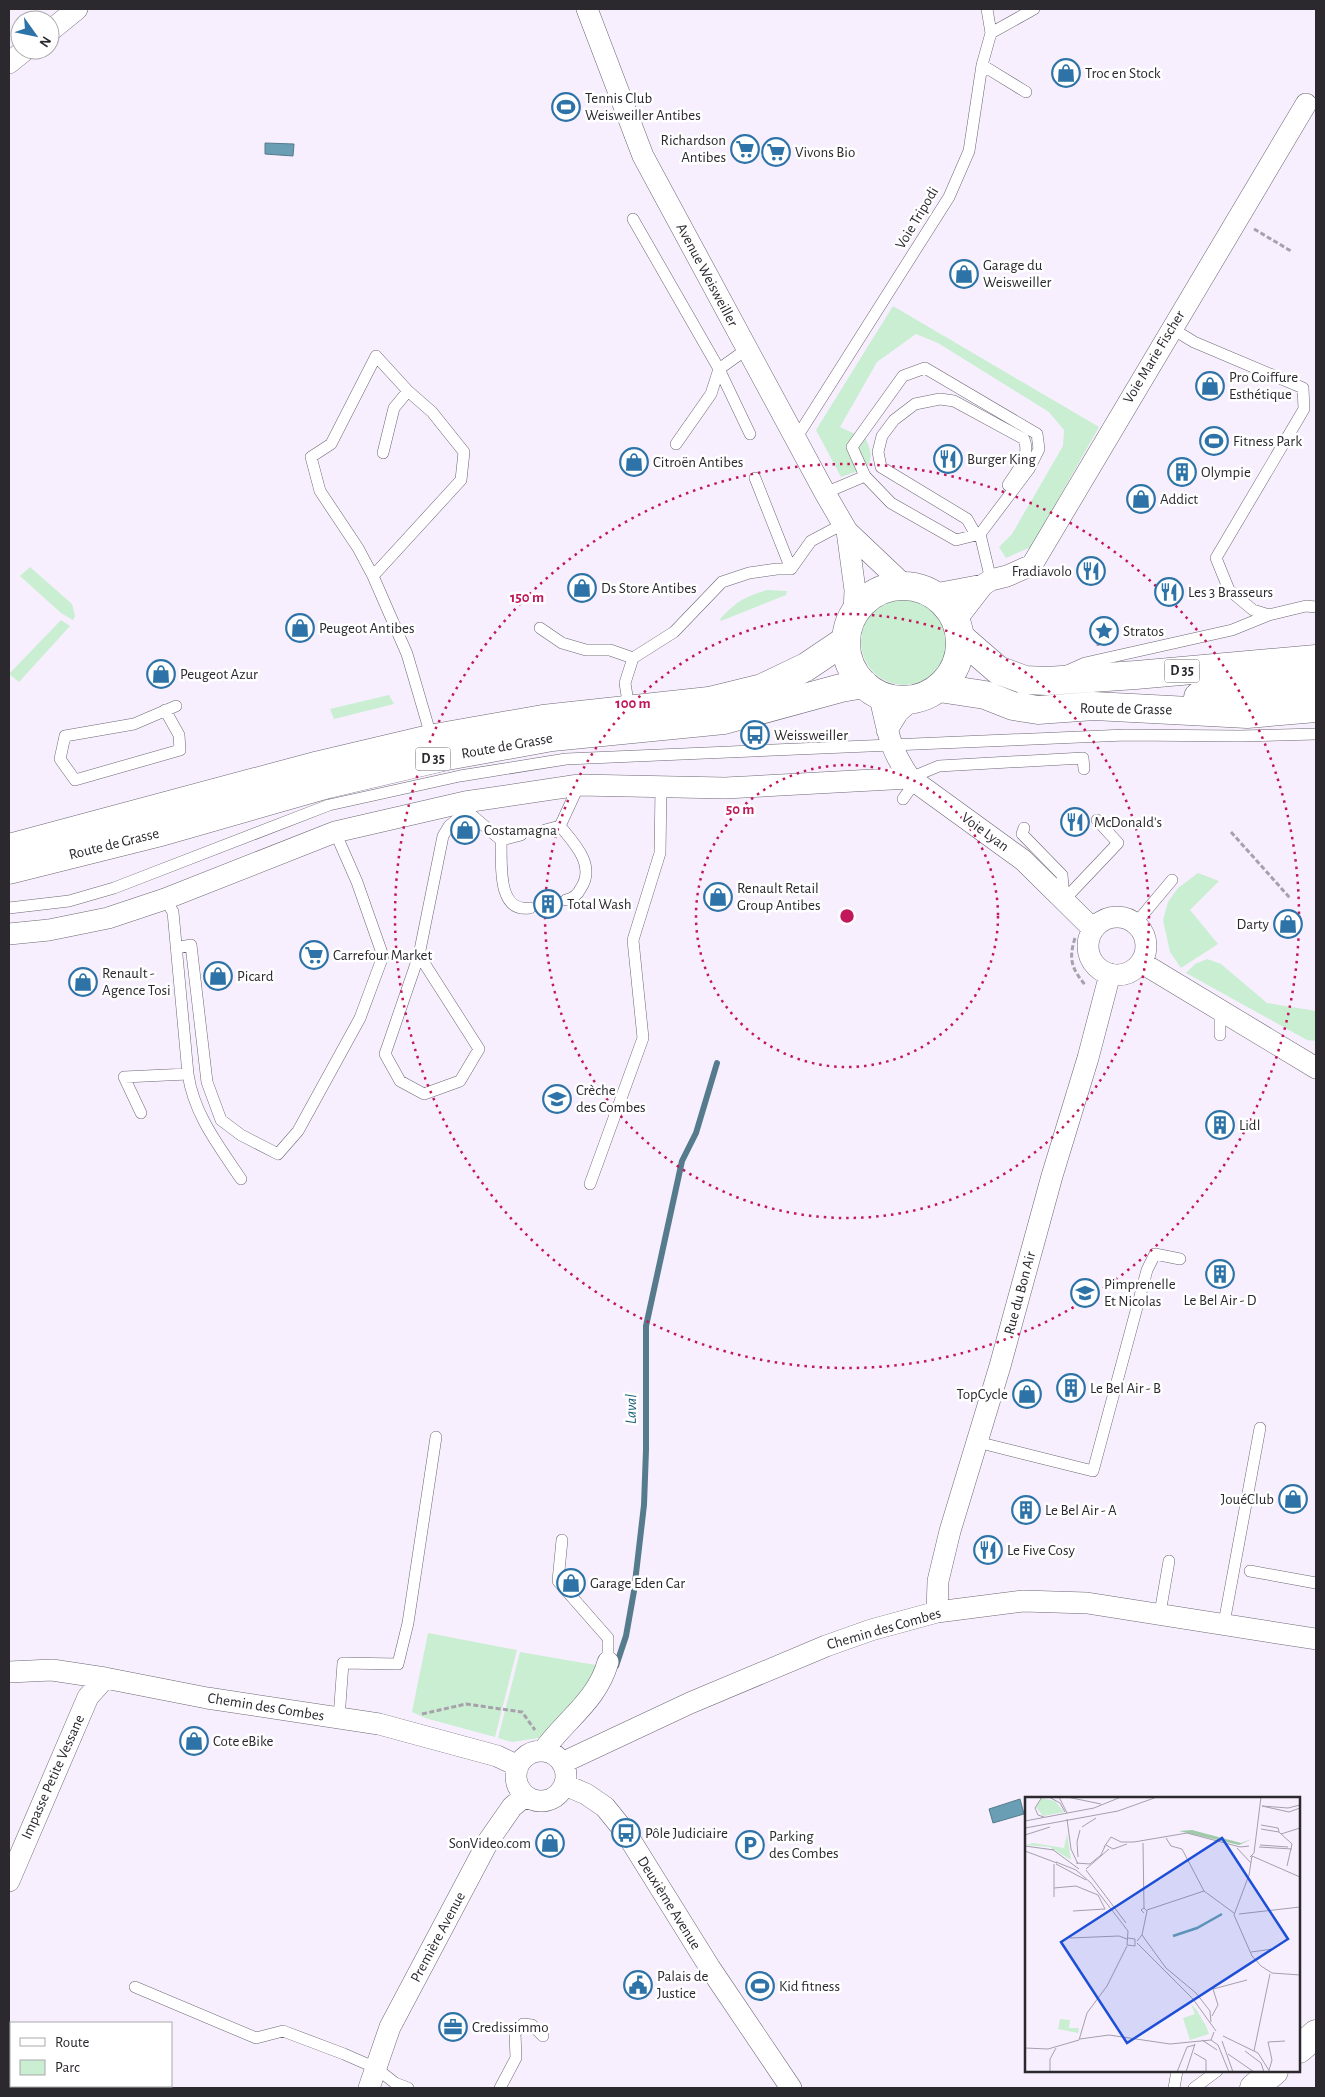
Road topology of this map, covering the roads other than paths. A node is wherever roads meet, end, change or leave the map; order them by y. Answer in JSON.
{"nodes":[{"id":1,"x":77,"y":9,"type":"edge"},
{"id":2,"x":588,"y":9,"type":"edge"},
{"id":3,"x":987,"y":9,"type":"edge"},
{"id":4,"x":1034,"y":9,"type":"edge"},
{"id":5,"x":60,"y":22,"type":"edge"},
{"id":6,"x":991,"y":33,"type":"junction"},
{"id":7,"x":982,"y":65,"type":"junction"},
{"id":8,"x":1026,"y":92,"type":"dead end"},
{"id":9,"x":1306,"y":104,"type":"dead end"},
{"id":10,"x":632,"y":219,"type":"dead end"},
{"id":11,"x":1171,"y":328,"type":"junction"},
{"id":12,"x":746,"y":349,"type":"junction"},
{"id":13,"x":719,"y":368,"type":"junction"},
{"id":14,"x":408,"y":391,"type":"junction"},
{"id":15,"x":750,"y":434,"type":"dead end"},
{"id":16,"x":795,"y":440,"type":"junction"},
{"id":17,"x":676,"y":444,"type":"dead end"},
{"id":18,"x":383,"y":454,"type":"dead end"},
{"id":19,"x":864,"y":476,"type":"junction"},
{"id":20,"x":755,"y":478,"type":"dead end"},
{"id":21,"x":824,"y":493,"type":"junction"},
{"id":22,"x":994,"y":516,"type":"junction"},
{"id":23,"x":845,"y":527,"type":"junction"},
{"id":24,"x":978,"y":535,"type":"junction"},
{"id":25,"x":791,"y":569,"type":"junction"},
{"id":26,"x":373,"y":576,"type":"junction"},
{"id":27,"x":987,"y":582,"type":"junction"},
{"id":28,"x":904,"y":585,"type":"junction"},
{"id":29,"x":935,"y":594,"type":"junction"},
{"id":30,"x":1316,"y":608,"type":"edge"},
{"id":31,"x":854,"y":614,"type":"junction"},
{"id":32,"x":1269,"y":615,"type":"junction"},
{"id":33,"x":540,"y":628,"type":"dead end"},
{"id":34,"x":958,"y":628,"type":"junction"},
{"id":35,"x":846,"y":640,"type":"junction"},
{"id":36,"x":633,"y":658,"type":"junction"},
{"id":37,"x":1316,"y":660,"type":"edge"},
{"id":38,"x":1047,"y":680,"type":"junction"},
{"id":39,"x":1316,"y":686,"type":"edge"},
{"id":40,"x":938,"y":688,"type":"junction"},
{"id":41,"x":871,"y":689,"type":"junction"},
{"id":42,"x":913,"y":699,"type":"junction"},
{"id":43,"x":1094,"y":706,"type":"junction"},
{"id":44,"x":171,"y":708,"type":"joint"},
{"id":45,"x":629,"y":708,"type":"junction"},
{"id":46,"x":1316,"y":708,"type":"edge"},
{"id":47,"x":1316,"y":734,"type":"edge"},
{"id":48,"x":889,"y":737,"type":"junction"},
{"id":49,"x":430,"y":739,"type":"junction"},
{"id":50,"x":1084,"y":769,"type":"dead end"},
{"id":51,"x":579,"y":785,"type":"junction"},
{"id":52,"x":910,"y":786,"type":"junction"},
{"id":53,"x":661,"y":787,"type":"junction"},
{"id":54,"x":466,"y":806,"type":"junction"},
{"id":55,"x":1096,"y":820,"type":"dead end"},
{"id":56,"x":560,"y":826,"type":"junction"},
{"id":57,"x":1024,"y":828,"type":"dead end"},
{"id":58,"x":545,"y":830,"type":"dead end"},
{"id":59,"x":335,"y":832,"type":"junction"},
{"id":60,"x":521,"y":834,"type":"dead end"},
{"id":61,"x":501,"y":840,"type":"junction"},
{"id":62,"x":9,"y":848,"type":"edge"},
{"id":63,"x":9,"y":870,"type":"edge"},
{"id":64,"x":1172,"y":880,"type":"dead end"},
{"id":65,"x":165,"y":899,"type":"junction"},
{"id":66,"x":566,"y":900,"type":"dead end"},
{"id":67,"x":1064,"y":900,"type":"junction"},
{"id":68,"x":9,"y":908,"type":"edge"},
{"id":69,"x":530,"y":908,"type":"dead end"},
{"id":70,"x":1136,"y":923,"type":"junction"},
{"id":71,"x":1094,"y":929,"type":"junction"},
{"id":72,"x":9,"y":934,"type":"edge"},
{"id":73,"x":176,"y":948,"type":"junction"},
{"id":74,"x":418,"y":955,"type":"junction"},
{"id":75,"x":1142,"y":963,"type":"junction"},
{"id":76,"x":1110,"y":974,"type":"junction"},
{"id":77,"x":1220,"y":1008,"type":"junction"},
{"id":78,"x":1220,"y":1035,"type":"dead end"},
{"id":79,"x":1314,"y":1064,"type":"edge"},
{"id":80,"x":188,"y":1074,"type":"junction"},
{"id":81,"x":141,"y":1113,"type":"dead end"},
{"id":82,"x":242,"y":1179,"type":"dead end"},
{"id":83,"x":590,"y":1184,"type":"dead end"},
{"id":84,"x":1180,"y":1259,"type":"dead end"},
{"id":85,"x":1260,"y":1428,"type":"dead end"},
{"id":86,"x":436,"y":1437,"type":"dead end"},
{"id":87,"x":977,"y":1442,"type":"junction"},
{"id":88,"x":562,"y":1540,"type":"dead end"},
{"id":89,"x":1169,"y":1561,"type":"dead end"},
{"id":90,"x":1250,"y":1570,"type":"dead end"},
{"id":91,"x":1316,"y":1583,"type":"edge"},
{"id":92,"x":937,"y":1612,"type":"junction"},
{"id":93,"x":1160,"y":1613,"type":"junction"},
{"id":94,"x":1224,"y":1623,"type":"junction"},
{"id":95,"x":1316,"y":1639,"type":"edge"},
{"id":96,"x":608,"y":1662,"type":"joint"},
{"id":97,"x":9,"y":1672,"type":"edge"},
{"id":98,"x":106,"y":1678,"type":"junction"},
{"id":99,"x":339,"y":1718,"type":"junction"},
{"id":100,"x":539,"y":1752,"type":"junction"},
{"id":101,"x":562,"y":1763,"type":"junction"},
{"id":102,"x":518,"y":1766,"type":"junction"},
{"id":103,"x":565,"y":1785,"type":"junction"},
{"id":104,"x":525,"y":1796,"type":"junction"},
{"id":105,"x":9,"y":1881,"type":"edge"},
{"id":106,"x":135,"y":1987,"type":"dead end"},
{"id":107,"x":1316,"y":2034,"type":"edge"},
{"id":108,"x":543,"y":2036,"type":"dead end"},
{"id":109,"x":1300,"y":2048,"type":"edge"},
{"id":110,"x":1316,"y":2048,"type":"edge"},
{"id":111,"x":1300,"y":2062,"type":"edge"},
{"id":112,"x":376,"y":2068,"type":"junction"},
{"id":113,"x":1177,"y":2072,"type":"edge"},
{"id":114,"x":1216,"y":2072,"type":"edge"},
{"id":115,"x":1273,"y":2072,"type":"edge"},
{"id":116,"x":1289,"y":2072,"type":"edge"},
{"id":117,"x":368,"y":2088,"type":"edge"},
{"id":118,"x":408,"y":2088,"type":"edge"},
{"id":119,"x":500,"y":2088,"type":"edge"},
{"id":120,"x":791,"y":2088,"type":"edge"},
{"id":121,"x":1174,"y":2088,"type":"edge"},
{"id":122,"x":1194,"y":2088,"type":"edge"},
{"id":123,"x":1254,"y":2088,"type":"edge"},
{"id":124,"x":1271,"y":2088,"type":"edge"}],
"edges":[{"from":1,"to":5,"type":"street"},
{"from":2,"to":12,"type":"street","name":"Avenue Weisweiller"},
{"from":3,"to":6,"type":"lane"},
{"from":4,"to":6,"type":"lane"},
{"from":6,"to":7,"type":"lane","name":"Voie Tripodi"},
{"from":7,"to":8,"type":"lane"},
{"from":7,"to":16,"type":"lane","name":"Voie Tripodi"},
{"from":9,"to":11,"type":"street","name":"Voie Marie Fischer"},
{"from":10,"to":13,"type":"lane"},
{"from":11,"to":27,"type":"street","name":"Voie Marie Fischer"},
{"from":11,"to":32,"type":"lane"},
{"from":12,"to":13,"type":"lane"},
{"from":12,"to":16,"type":"street","name":"Avenue Weisweiller"},
{"from":13,"to":15,"type":"lane"},
{"from":13,"to":17,"type":"lane"},
{"from":14,"to":18,"type":"lane"},
{"from":14,"to":26,"type":"lane"},
{"from":14,"to":26,"type":"lane"},
{"from":16,"to":21,"type":"street","name":"Avenue Weisweiller"},
{"from":19,"to":21,"type":"lane"},
{"from":19,"to":22,"type":"lane"},
{"from":19,"to":24,"type":"lane"},
{"from":20,"to":25,"type":"lane"},
{"from":21,"to":23,"type":"street","name":"Avenue Weisweiller"},
{"from":22,"to":24,"type":"lane"},
{"from":22,"to":24,"type":"lane"},
{"from":23,"to":25,"type":"lane"},
{"from":23,"to":28,"type":"street","name":"Avenue Weisweiller"},
{"from":23,"to":31,"type":"street","name":"Avenue Weisweiller"},
{"from":24,"to":27,"type":"lane"},
{"from":25,"to":36,"type":"lane"},
{"from":26,"to":49,"type":"lane"},
{"from":27,"to":29,"type":"street","name":"Voie Marie Fischer"},
{"from":27,"to":34,"type":"street"},
{"from":28,"to":29,"type":"main road"},
{"from":28,"to":31,"type":"main road"},
{"from":29,"to":34,"type":"main road"},
{"from":30,"to":32,"type":"lane"},
{"from":31,"to":35,"type":"main road"},
{"from":32,"to":38,"type":"lane"},
{"from":33,"to":36,"type":"lane"},
{"from":34,"to":38,"type":"main road","name":"Route de Grasse","number":"D 35"},
{"from":34,"to":40,"type":"main road"},
{"from":35,"to":41,"type":"main road"},
{"from":35,"to":45,"type":"main road","name":"Route de Grasse","number":"D 35"},
{"from":36,"to":45,"type":"lane"},
{"from":37,"to":38,"type":"main road","name":"Route de Grasse","number":"D 35"},
{"from":39,"to":43,"type":"main road","number":"D 35"},
{"from":40,"to":42,"type":"main road"},
{"from":40,"to":43,"type":"main road","name":"Route de Grasse","number":"D 35"},
{"from":41,"to":42,"type":"main road"},
{"from":41,"to":48,"type":"street","name":"Voie Lyan"},
{"from":41,"to":63,"type":"main road","name":"Route de Grasse","number":"D 35"},
{"from":42,"to":48,"type":"street"},
{"from":43,"to":46,"type":"main road","name":"Route de Grasse","number":"D 35"},
{"from":44,"to":44,"type":"lane"},
{"from":45,"to":49,"type":"main road","name":"Route de Grasse","number":"D 35"},
{"from":47,"to":48,"type":"lane"},
{"from":48,"to":52,"type":"street","name":"Voie Lyan"},
{"from":48,"to":68,"type":"lane"},
{"from":49,"to":62,"type":"main road","name":"Route de Grasse","number":"D 35"},
{"from":50,"to":52,"type":"lane"},
{"from":51,"to":53,"type":"street"},
{"from":51,"to":54,"type":"street"},
{"from":51,"to":56,"type":"lane"},
{"from":52,"to":53,"type":"street"},
{"from":52,"to":67,"type":"street","name":"Voie Lyan"},
{"from":53,"to":83,"type":"lane"},
{"from":54,"to":59,"type":"street"},
{"from":54,"to":61,"type":"lane"},
{"from":54,"to":74,"type":"lane"},
{"from":55,"to":67,"type":"lane"},
{"from":56,"to":58,"type":"lane"},
{"from":56,"to":66,"type":"lane"},
{"from":57,"to":67,"type":"lane"},
{"from":59,"to":65,"type":"street"},
{"from":59,"to":73,"type":"lane"},
{"from":60,"to":61,"type":"lane"},
{"from":61,"to":69,"type":"lane"},
{"from":64,"to":70,"type":"lane"},
{"from":65,"to":72,"type":"street"},
{"from":65,"to":73,"type":"lane"},
{"from":67,"to":71,"type":"street","name":"Voie Lyan"},
{"from":70,"to":71,"type":"street"},
{"from":70,"to":75,"type":"street"},
{"from":71,"to":76,"type":"street"},
{"from":73,"to":80,"type":"lane"},
{"from":74,"to":74,"type":"lane"},
{"from":75,"to":76,"type":"street"},
{"from":75,"to":77,"type":"street"},
{"from":76,"to":87,"type":"street","name":"Rue du Bon Air"},
{"from":77,"to":78,"type":"lane"},
{"from":77,"to":79,"type":"street"},
{"from":80,"to":81,"type":"lane"},
{"from":80,"to":82,"type":"lane"},
{"from":84,"to":87,"type":"lane"},
{"from":85,"to":94,"type":"lane"},
{"from":86,"to":99,"type":"lane"},
{"from":87,"to":92,"type":"street","name":"Rue du Bon Air"},
{"from":88,"to":96,"type":"lane"},
{"from":89,"to":93,"type":"lane"},
{"from":90,"to":91,"type":"lane"},
{"from":92,"to":93,"type":"street","name":"Chemin des Combes"},
{"from":92,"to":101,"type":"street","name":"Chemin des Combes"},
{"from":93,"to":94,"type":"street","name":"Chemin des Combes"},
{"from":94,"to":95,"type":"street","name":"Chemin des Combes"},
{"from":96,"to":100,"type":"street"},
{"from":97,"to":98,"type":"street","name":"Chemin des Combes"},
{"from":98,"to":99,"type":"street","name":"Chemin des Combes"},
{"from":98,"to":105,"type":"street","name":"Impasse Petite Vessane"},
{"from":99,"to":102,"type":"street","name":"Chemin des Combes"},
{"from":100,"to":101,"type":"street"},
{"from":100,"to":102,"type":"street"},
{"from":101,"to":103,"type":"street"},
{"from":102,"to":104,"type":"street"},
{"from":103,"to":104,"type":"street"},
{"from":103,"to":120,"type":"street","name":"Deuxième Avenue"},
{"from":104,"to":112,"type":"street","name":"Première Avenue"},
{"from":106,"to":112,"type":"lane"},
{"from":107,"to":109,"type":"main road"},
{"from":108,"to":119,"type":"lane"},
{"from":110,"to":111,"type":"main road"},
{"from":112,"to":117,"type":"street","name":"Première Avenue"},
{"from":112,"to":118,"type":"lane"},
{"from":113,"to":121,"type":"lane"},
{"from":114,"to":122,"type":"lane"},
{"from":115,"to":123,"type":"main road"},
{"from":116,"to":124,"type":"main road"}]}
